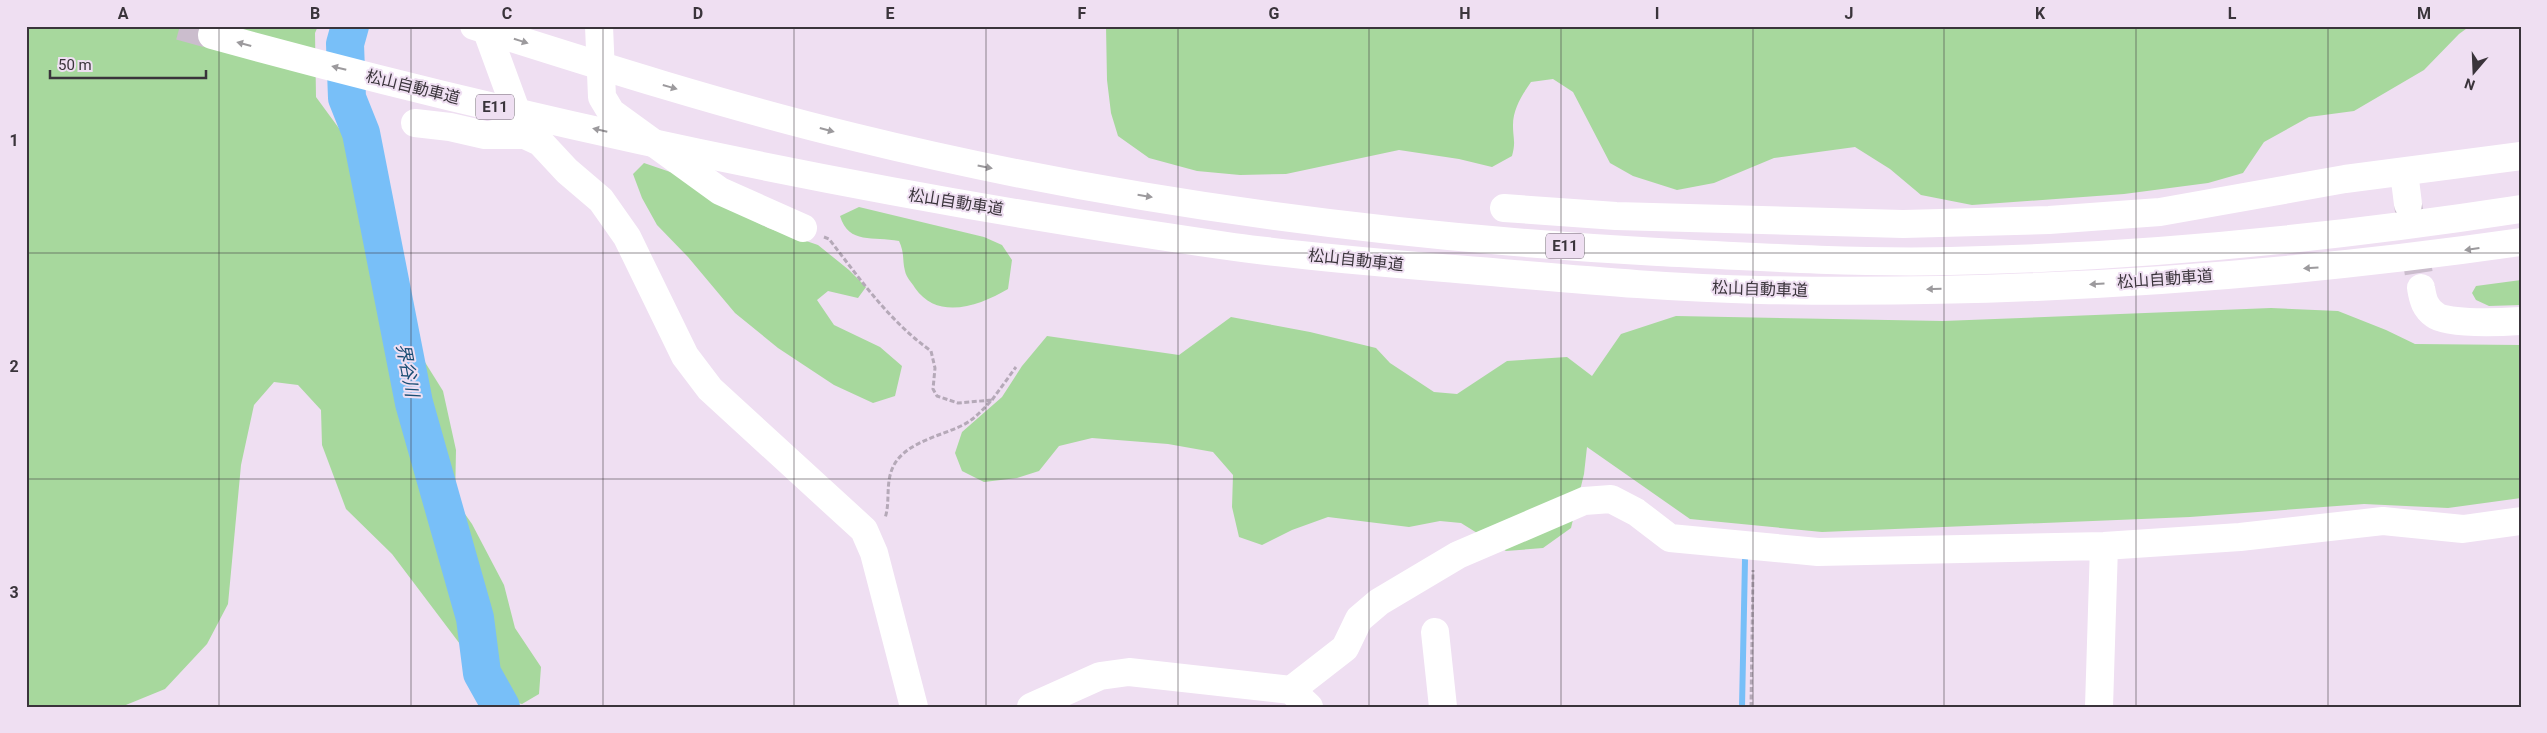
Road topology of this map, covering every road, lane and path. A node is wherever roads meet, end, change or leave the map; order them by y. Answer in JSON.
{"nodes":[{"id":1,"x":474,"y":26,"type":"edge"},
{"id":2,"x":485,"y":26,"type":"edge"},
{"id":3,"x":599,"y":26,"type":"edge"},
{"id":4,"x":212,"y":35,"type":"tunnel mouth"},
{"id":5,"x":415,"y":123,"type":"dead end"},
{"id":6,"x":524,"y":135,"type":"junction"},
{"id":7,"x":2521,"y":156,"type":"edge"},
{"id":8,"x":2404,"y":172,"type":"junction"},
{"id":9,"x":2408,"y":204,"type":"tunnel mouth"},
{"id":10,"x":1504,"y":208,"type":"dead end"},
{"id":11,"x":2521,"y":209,"type":"edge"},
{"id":12,"x":803,"y":228,"type":"joint"},
{"id":13,"x":2521,"y":242,"type":"edge"},
{"id":14,"x":2420,"y":288,"type":"tunnel mouth"},
{"id":15,"x":2521,"y":321,"type":"edge"},
{"id":16,"x":1016,"y":367,"type":"dead end"},
{"id":17,"x":992,"y":400,"type":"junction"},
{"id":18,"x":2521,"y":521,"type":"edge"},
{"id":19,"x":870,"y":539,"type":"junction"},
{"id":20,"x":2104,"y":546,"type":"junction"},
{"id":21,"x":1754,"y":547,"type":"junction"},
{"id":22,"x":1435,"y":632,"type":"dead end"},
{"id":23,"x":1300,"y":698,"type":"edge"},
{"id":24,"x":914,"y":707,"type":"edge"},
{"id":25,"x":1031,"y":707,"type":"edge"},
{"id":26,"x":1443,"y":707,"type":"edge"},
{"id":27,"x":1751,"y":707,"type":"edge"},
{"id":28,"x":2099,"y":707,"type":"edge"}],
"edges":[{"from":1,"to":11,"type":"main road","name":"松山自動車道","number":"E11","one_way":true},
{"from":2,"to":6,"type":"main road"},
{"from":3,"to":12,"type":"main road"},
{"from":13,"to":4,"type":"main road","name":"松山自動車道","number":"E11","one_way":true},
{"from":5,"to":6,"type":"main road"},
{"from":6,"to":19,"type":"main road"},
{"from":7,"to":8,"type":"main road"},
{"from":8,"to":9,"type":"main road"},
{"from":8,"to":10,"type":"main road"},
{"from":12,"to":17,"type":"path"},
{"from":14,"to":15,"type":"main road"},
{"from":16,"to":17,"type":"path"},
{"from":17,"to":19,"type":"path"},
{"from":18,"to":20,"type":"main road"},
{"from":19,"to":24,"type":"main road"},
{"from":20,"to":21,"type":"main road"},
{"from":20,"to":28,"type":"main road"},
{"from":21,"to":23,"type":"main road"},
{"from":21,"to":27,"type":"path"},
{"from":22,"to":26,"type":"main road"},
{"from":23,"to":25,"type":"main road"}]}
